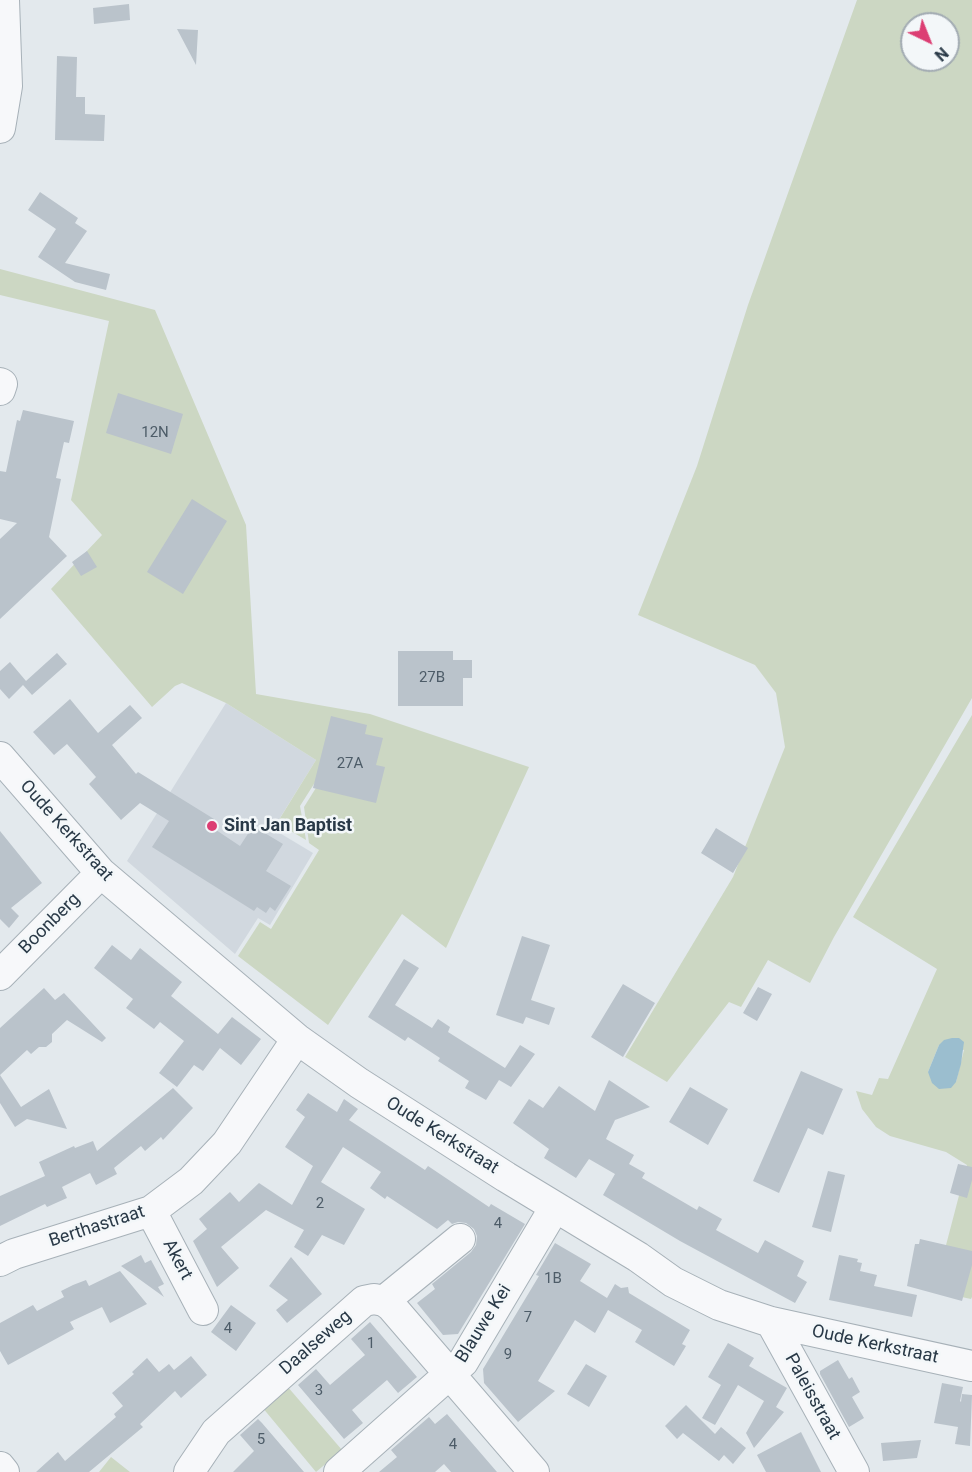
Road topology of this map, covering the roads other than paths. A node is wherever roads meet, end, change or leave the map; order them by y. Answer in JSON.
{"nodes":[{"id":1,"x":4,"y":0,"type":"edge"},
{"id":2,"x":0,"y":128,"type":"edge"},
{"id":3,"x":0,"y":383,"type":"edge"},
{"id":4,"x":0,"y":390,"type":"edge"},
{"id":5,"x":0,"y":758,"type":"edge"},
{"id":6,"x":100,"y":873,"type":"junction"},
{"id":7,"x":0,"y":975,"type":"edge"},
{"id":8,"x":297,"y":1039,"type":"junction"},
{"id":9,"x":555,"y":1207,"type":"junction"},
{"id":10,"x":151,"y":1211,"type":"junction"},
{"id":11,"x":460,"y":1239,"type":"dead end"},
{"id":12,"x":0,"y":1262,"type":"edge"},
{"id":13,"x":384,"y":1301,"type":"junction"},
{"id":14,"x":203,"y":1310,"type":"dead end"},
{"id":15,"x":771,"y":1322,"type":"junction"},
{"id":16,"x":972,"y":1366,"type":"edge"},
{"id":17,"x":450,"y":1374,"type":"junction"},
{"id":18,"x":0,"y":1467,"type":"edge"},
{"id":19,"x":4,"y":1472,"type":"edge"},
{"id":20,"x":189,"y":1472,"type":"edge"},
{"id":21,"x":339,"y":1472,"type":"edge"},
{"id":22,"x":534,"y":1472,"type":"edge"},
{"id":23,"x":854,"y":1472,"type":"edge"}],
"edges":[{"from":1,"to":2,"type":"street"},
{"from":3,"to":4,"type":"street"},
{"from":5,"to":6,"type":"street","name":"Oude Kerkstraat"},
{"from":6,"to":7,"type":"street","name":"Boonberg"},
{"from":6,"to":8,"type":"street","name":"Oude Kerkstraat"},
{"from":8,"to":9,"type":"street","name":"Oude Kerkstraat"},
{"from":8,"to":10,"type":"street","name":"Berthastraat"},
{"from":9,"to":15,"type":"street","name":"Oude Kerkstraat"},
{"from":9,"to":17,"type":"street","name":"Blauwe Kei"},
{"from":10,"to":12,"type":"street","name":"Berthastraat"},
{"from":10,"to":14,"type":"street","name":"Akert"},
{"from":11,"to":13,"type":"street","name":"Daalseweg"},
{"from":13,"to":17,"type":"street"},
{"from":13,"to":20,"type":"street","name":"Daalseweg"},
{"from":15,"to":16,"type":"street","name":"Oude Kerkstraat"},
{"from":15,"to":23,"type":"street","name":"Paleisstraat"},
{"from":17,"to":21,"type":"street","name":"Blauwe Kei"},
{"from":17,"to":22,"type":"street"},
{"from":18,"to":19,"type":"street"}]}
